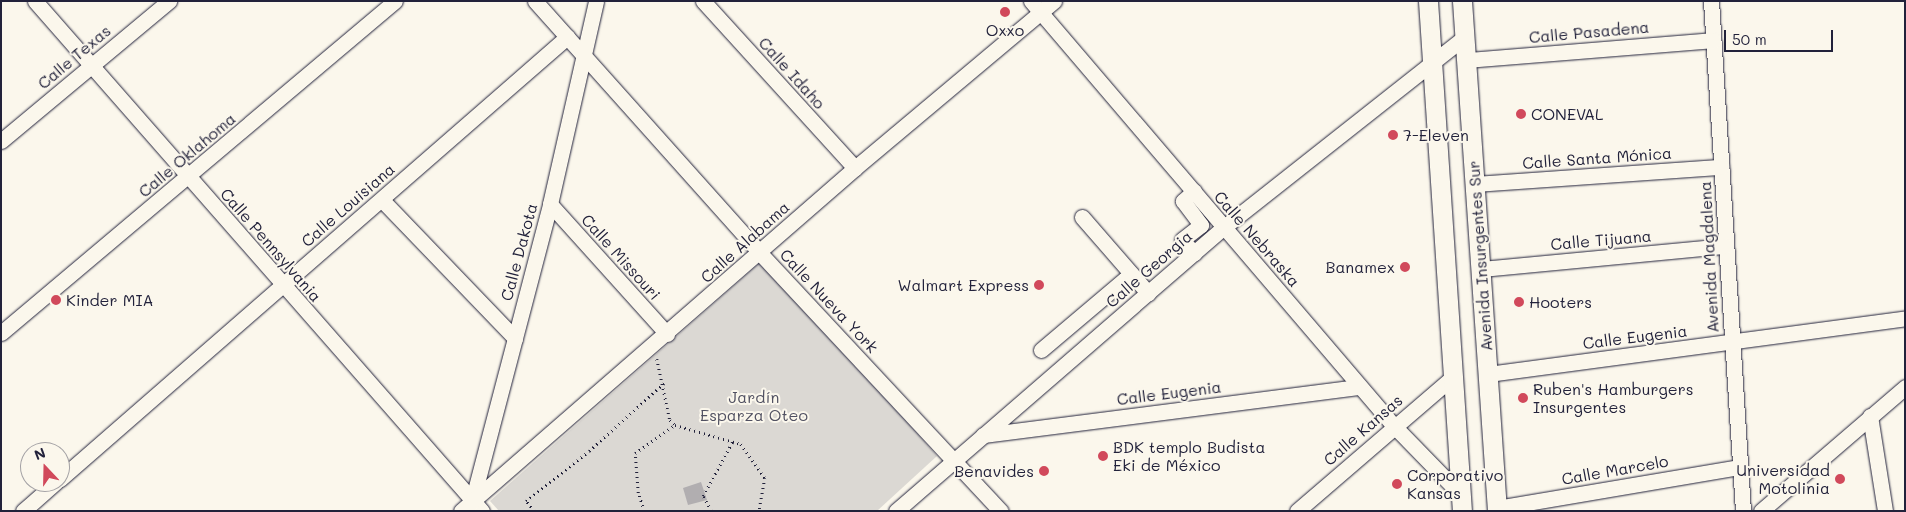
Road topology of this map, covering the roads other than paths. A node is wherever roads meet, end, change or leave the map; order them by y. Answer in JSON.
{"nodes":[{"id":1,"x":35,"y":1,"type":"edge"},
{"id":2,"x":169,"y":1,"type":"edge"},
{"id":3,"x":395,"y":1,"type":"edge"},
{"id":4,"x":535,"y":1,"type":"edge"},
{"id":5,"x":703,"y":1,"type":"edge"},
{"id":6,"x":1031,"y":1,"type":"edge"},
{"id":7,"x":1054,"y":1,"type":"edge"},
{"id":8,"x":1428,"y":1,"type":"edge"},
{"id":9,"x":1462,"y":1,"type":"edge"},
{"id":10,"x":1711,"y":1,"type":"edge"},
{"id":11,"x":598,"y":2,"type":"edge"},
{"id":12,"x":1041,"y":13,"type":"junction"},
{"id":13,"x":567,"y":37,"type":"junction"},
{"id":14,"x":1465,"y":37,"type":"junction"},
{"id":15,"x":1713,"y":40,"type":"junction"},
{"id":16,"x":585,"y":56,"type":"junction"},
{"id":17,"x":1467,"y":60,"type":"junction"},
{"id":18,"x":1433,"y":62,"type":"junction"},
{"id":19,"x":91,"y":65,"type":"junction"},
{"id":20,"x":1,"y":141,"type":"edge"},
{"id":21,"x":1721,"y":166,"type":"junction"},
{"id":22,"x":855,"y":168,"type":"junction"},
{"id":23,"x":188,"y":177,"type":"junction"},
{"id":24,"x":1475,"y":184,"type":"junction"},
{"id":25,"x":1194,"y":192,"type":"junction"},
{"id":26,"x":382,"y":200,"type":"junction"},
{"id":27,"x":550,"y":204,"type":"junction"},
{"id":28,"x":1082,"y":216,"type":"dead end"},
{"id":29,"x":1224,"y":227,"type":"junction"},
{"id":30,"x":1726,"y":246,"type":"junction"},
{"id":31,"x":760,"y":253,"type":"junction"},
{"id":32,"x":1194,"y":253,"type":"junction"},
{"id":33,"x":1480,"y":269,"type":"junction"},
{"id":34,"x":1131,"y":274,"type":"junction"},
{"id":35,"x":283,"y":284,"type":"junction"},
{"id":36,"x":1148,"y":293,"type":"junction"},
{"id":37,"x":1905,"y":318,"type":"edge"},
{"id":38,"x":1,"y":333,"type":"edge"},
{"id":39,"x":667,"y":334,"type":"junction"},
{"id":40,"x":514,"y":338,"type":"junction"},
{"id":41,"x":1731,"y":342,"type":"junction"},
{"id":42,"x":1041,"y":350,"type":"dead end"},
{"id":43,"x":1488,"y":374,"type":"junction"},
{"id":44,"x":1454,"y":377,"type":"junction"},
{"id":45,"x":1360,"y":386,"type":"junction"},
{"id":46,"x":1905,"y":387,"type":"edge"},
{"id":47,"x":1870,"y":416,"type":"junction"},
{"id":48,"x":1394,"y":426,"type":"junction"},
{"id":49,"x":983,"y":435,"type":"junction"},
{"id":50,"x":954,"y":460,"type":"junction"},
{"id":51,"x":1739,"y":467,"type":"junction"},
{"id":52,"x":70,"y":470,"type":"edge"},
{"id":53,"x":45,"y":492,"type":"edge"},
{"id":54,"x":1462,"y":503,"type":"edge"},
{"id":55,"x":475,"y":507,"type":"edge"},
{"id":56,"x":1497,"y":509,"type":"edge"},
{"id":57,"x":23,"y":511,"type":"edge"},
{"id":58,"x":461,"y":511,"type":"edge"},
{"id":59,"x":896,"y":511,"type":"edge"},
{"id":60,"x":1001,"y":511,"type":"edge"},
{"id":61,"x":1297,"y":511,"type":"edge"},
{"id":62,"x":1742,"y":511,"type":"edge"},
{"id":63,"x":1761,"y":511,"type":"edge"},
{"id":64,"x":1885,"y":511,"type":"edge"}],
"edges":[{"from":1,"to":19,"type":"street","name":"Calle Pennsylvania"},
{"from":2,"to":19,"type":"street","name":"Calle Texas"},
{"from":3,"to":23,"type":"street","name":"Calle Oklahoma"},
{"from":4,"to":13,"type":"street","name":"Calle Nueva York"},
{"from":5,"to":22,"type":"street","name":"Calle Idaho"},
{"from":6,"to":12,"type":"street","name":"Calle Nebraska"},
{"from":7,"to":12,"type":"street","name":"Calle Alabama"},
{"from":8,"to":18,"type":"main road"},
{"from":9,"to":14,"type":"main road","name":"Avenida Insurgentes Sur"},
{"from":10,"to":15,"type":"street","name":"Avenida Magdalena"},
{"from":11,"to":16,"type":"street","name":"Calle Dakota"},
{"from":12,"to":22,"type":"street","name":"Calle Alabama"},
{"from":12,"to":25,"type":"street","name":"Calle Nebraska"},
{"from":13,"to":16,"type":"street","name":"Calle Nueva York"},
{"from":13,"to":26,"type":"street","name":"Calle Louisiana"},
{"from":14,"to":17,"type":"main road","name":"Avenida Insurgentes Sur"},
{"from":14,"to":18,"type":"street"},
{"from":15,"to":17,"type":"street","name":"Calle Pasadena"},
{"from":15,"to":21,"type":"street","name":"Avenida Magdalena"},
{"from":16,"to":27,"type":"street","name":"Calle Dakota"},
{"from":16,"to":31,"type":"street","name":"Calle Nueva York"},
{"from":17,"to":24,"type":"main road","name":"Avenida Insurgentes Sur"},
{"from":18,"to":29,"type":"street","name":"Calle Georgia"},
{"from":18,"to":44,"type":"main road"},
{"from":19,"to":20,"type":"street","name":"Calle Texas"},
{"from":19,"to":23,"type":"street","name":"Calle Pennsylvania"},
{"from":21,"to":24,"type":"street","name":"Calle Santa Mónica"},
{"from":21,"to":30,"type":"street","name":"Avenida Magdalena"},
{"from":22,"to":31,"type":"street","name":"Calle Alabama"},
{"from":23,"to":35,"type":"street","name":"Calle Pennsylvania"},
{"from":23,"to":38,"type":"street","name":"Calle Oklahoma"},
{"from":24,"to":33,"type":"main road","name":"Avenida Insurgentes Sur"},
{"from":25,"to":29,"type":"street","name":"Calle Nebraska"},
{"from":25,"to":32,"type":"street"},
{"from":26,"to":35,"type":"street","name":"Calle Louisiana"},
{"from":26,"to":40,"type":"street"},
{"from":27,"to":39,"type":"street","name":"Calle Missouri"},
{"from":27,"to":40,"type":"street","name":"Calle Dakota"},
{"from":28,"to":34,"type":"street"},
{"from":29,"to":32,"type":"street","name":"Calle Georgia"},
{"from":29,"to":45,"type":"street","name":"Calle Nebraska"},
{"from":30,"to":33,"type":"street","name":"Calle Tijuana"},
{"from":30,"to":41,"type":"street","name":"Avenida Magdalena"},
{"from":31,"to":39,"type":"street","name":"Calle Alabama"},
{"from":31,"to":50,"type":"street","name":"Calle Nueva York"},
{"from":32,"to":36,"type":"street","name":"Calle Georgia"},
{"from":33,"to":43,"type":"main road","name":"Avenida Insurgentes Sur"},
{"from":34,"to":36,"type":"street"},
{"from":34,"to":42,"type":"street"},
{"from":35,"to":52,"type":"street","name":"Calle Louisiana"},
{"from":35,"to":55,"type":"street","name":"Calle Pennsylvania"},
{"from":36,"to":49,"type":"street","name":"Calle Georgia"},
{"from":37,"to":41,"type":"street","name":"Calle Eugenia"},
{"from":39,"to":55,"type":"street","name":"Calle Alabama"},
{"from":40,"to":55,"type":"street","name":"Calle Dakota"},
{"from":41,"to":43,"type":"street","name":"Calle Eugenia"},
{"from":41,"to":51,"type":"street","name":"Avenida Magdalena"},
{"from":43,"to":56,"type":"main road","name":"Avenida Insurgentes Sur"},
{"from":44,"to":48,"type":"street","name":"Calle Kansas"},
{"from":44,"to":54,"type":"main road"},
{"from":45,"to":48,"type":"street","name":"Calle Nebraska"},
{"from":45,"to":49,"type":"street","name":"Calle Eugenia"},
{"from":46,"to":47,"type":"street"},
{"from":47,"to":63,"type":"street"},
{"from":47,"to":64,"type":"street"},
{"from":48,"to":54,"type":"street","name":"Calle Nebraska"},
{"from":48,"to":61,"type":"street","name":"Calle Kansas"},
{"from":49,"to":50,"type":"street","name":"Calle Georgia"},
{"from":50,"to":59,"type":"street","name":"Calle Georgia"},
{"from":50,"to":60,"type":"street","name":"Calle Nueva York"},
{"from":51,"to":56,"type":"street","name":"Calle Marcelo"},
{"from":51,"to":62,"type":"street","name":"Avenida Magdalena"},
{"from":53,"to":57,"type":"street"},
{"from":55,"to":58,"type":"street","name":"Calle Alabama"}]}
